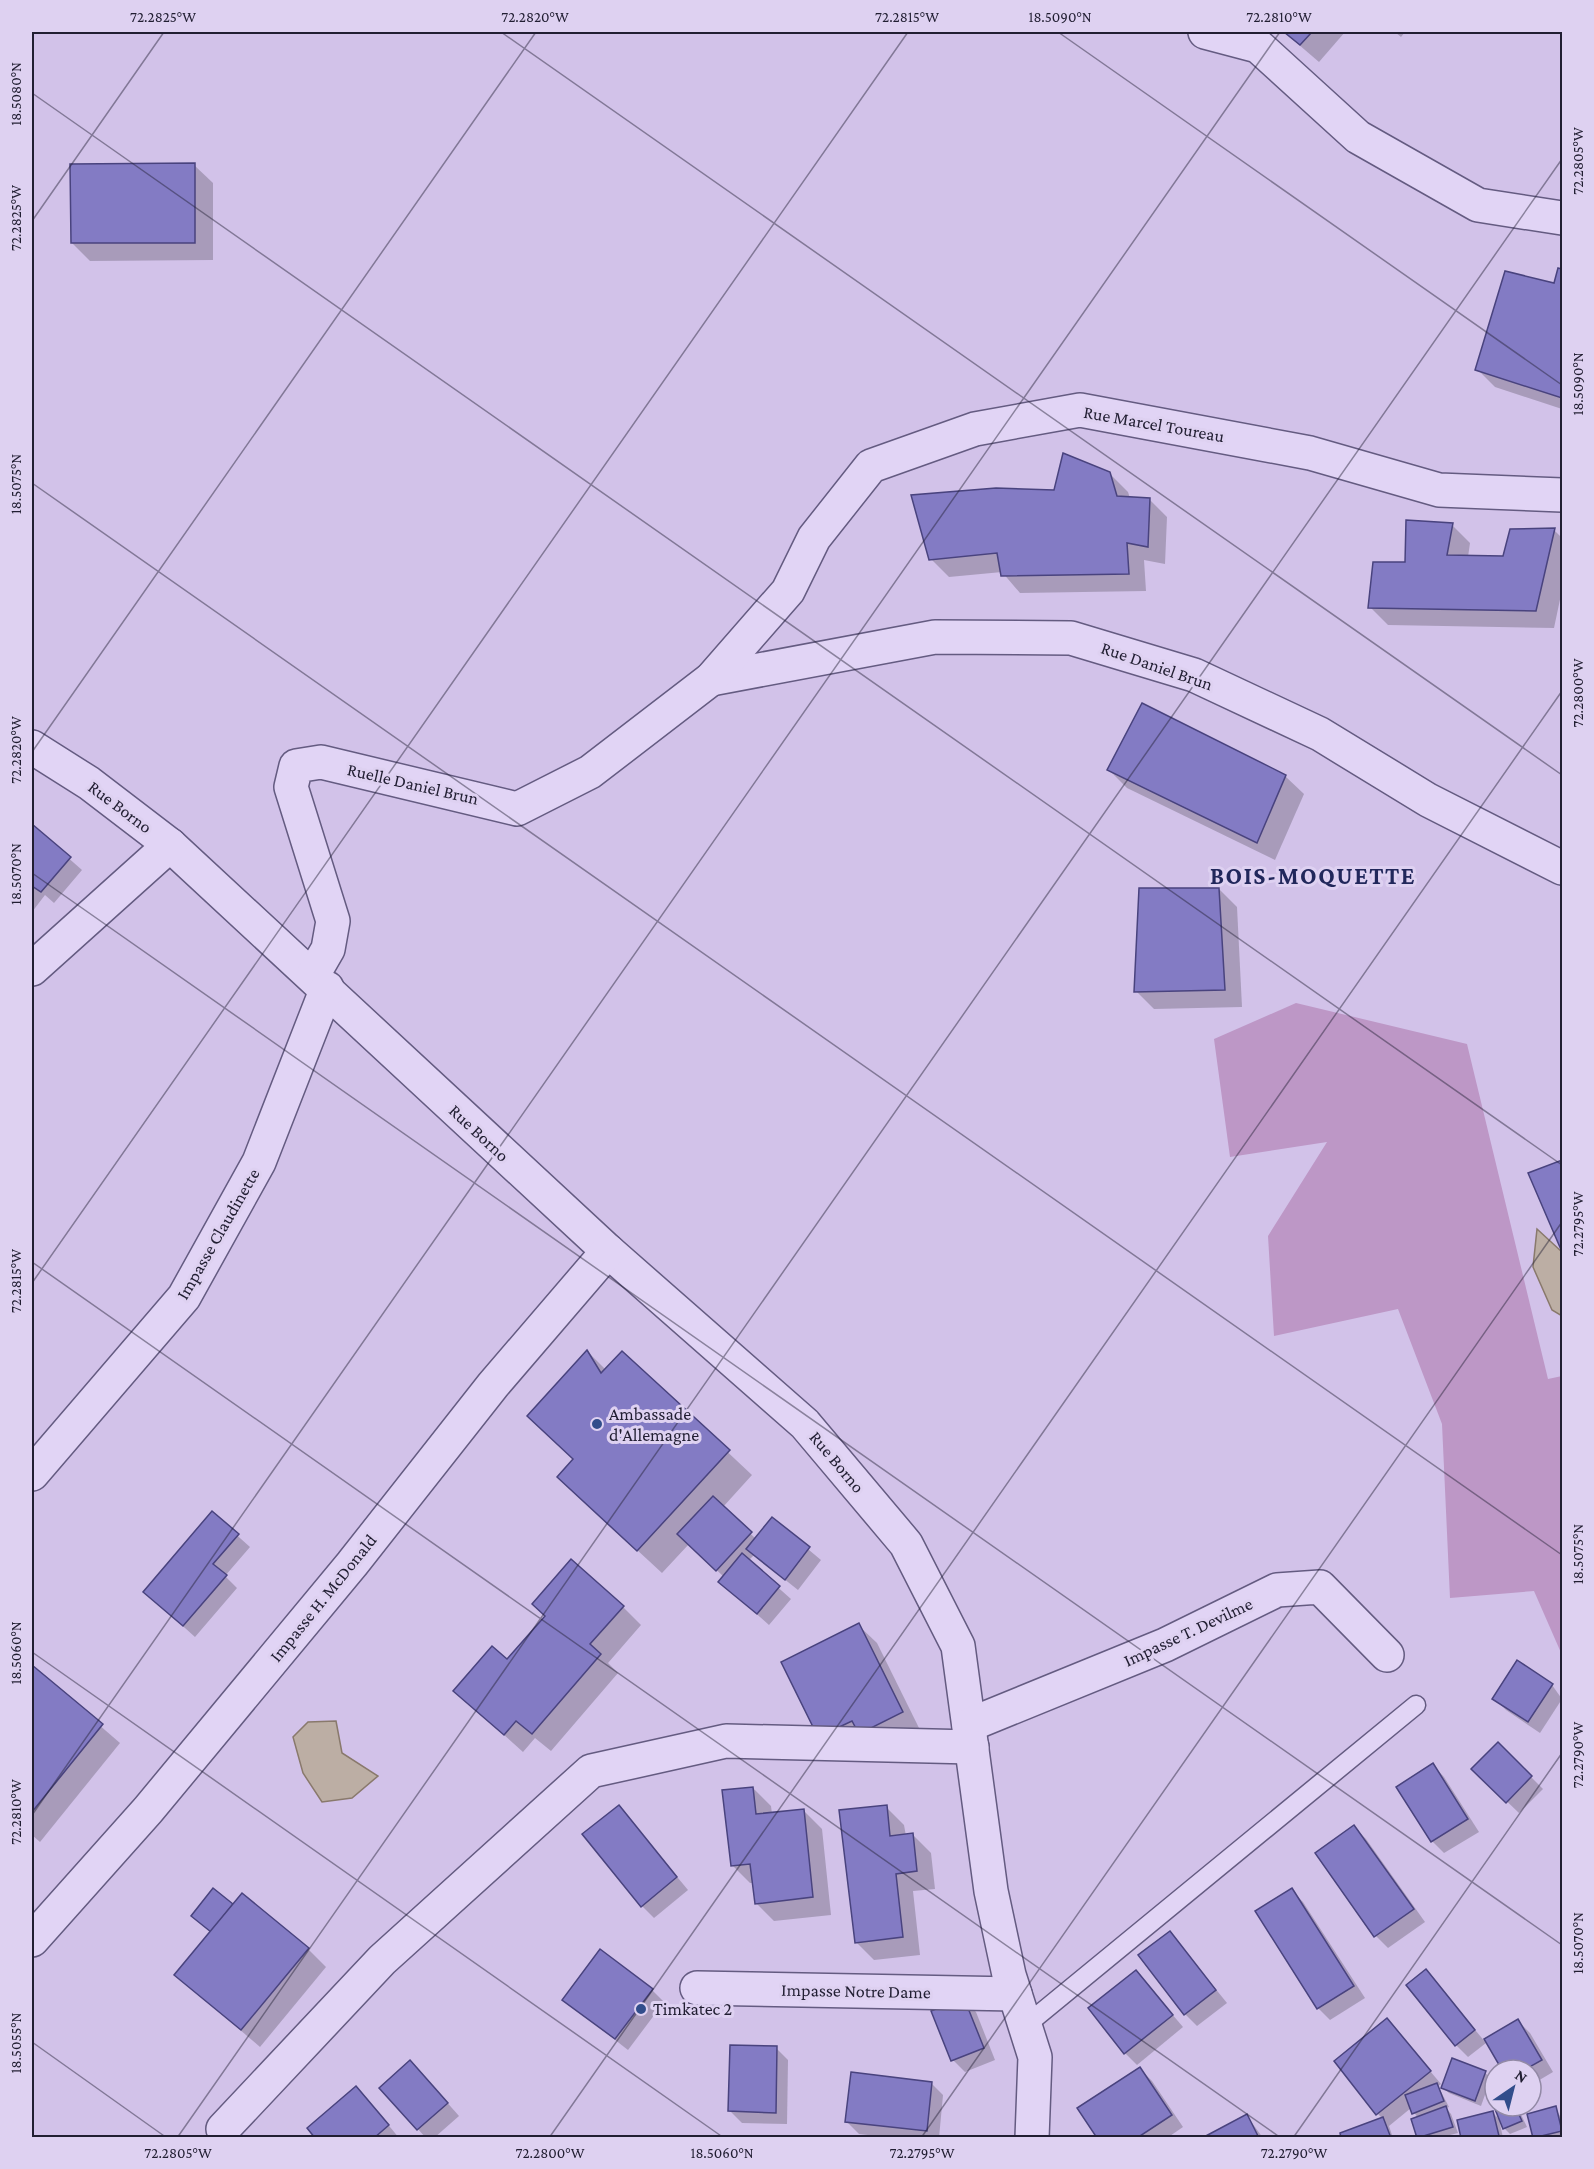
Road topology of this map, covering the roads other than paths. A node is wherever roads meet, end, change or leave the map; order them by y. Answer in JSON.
{"nodes":[{"id":1,"x":1205,"y":32,"type":"edge"},
{"id":2,"x":1563,"y":218,"type":"edge"},
{"id":3,"x":1563,"y":495,"type":"edge"},
{"id":4,"x":711,"y":679,"type":"junction"},
{"id":5,"x":32,"y":747,"type":"edge"},
{"id":6,"x":170,"y":844,"type":"junction"},
{"id":7,"x":1563,"y":868,"type":"edge"},
{"id":8,"x":32,"y":969,"type":"edge"},
{"id":9,"x":320,"y":982,"type":"junction"},
{"id":10,"x":608,"y":1251,"type":"junction"},
{"id":11,"x":32,"y":1474,"type":"edge"},
{"id":12,"x":1387,"y":1655,"type":"dead end"},
{"id":13,"x":1416,"y":1705,"type":"dead end"},
{"id":14,"x":970,"y":1736,"type":"junction"},
{"id":15,"x":32,"y":1940,"type":"edge"},
{"id":16,"x":698,"y":1988,"type":"dead end"},
{"id":17,"x":1015,"y":1994,"type":"junction"},
{"id":18,"x":1025,"y":2026,"type":"junction"},
{"id":19,"x":223,"y":2129,"type":"dead end"},
{"id":20,"x":1032,"y":2138,"type":"edge"}],
"edges":[{"from":1,"to":2,"type":"street"},
{"from":3,"to":4,"type":"street","name":"Rue Marcel Toureau"},
{"from":4,"to":7,"type":"street","name":"Rue Daniel Brun"},
{"from":4,"to":9,"type":"street","name":"Ruelle Daniel Brun"},
{"from":5,"to":6,"type":"street","name":"Rue Borno"},
{"from":6,"to":8,"type":"street"},
{"from":6,"to":9,"type":"street","name":"Rue Borno"},
{"from":9,"to":10,"type":"street","name":"Rue Borno"},
{"from":9,"to":11,"type":"street","name":"Impasse Claudinette"},
{"from":10,"to":14,"type":"street","name":"Rue Borno"},
{"from":10,"to":15,"type":"street","name":"Impasse H. McDonald"},
{"from":12,"to":14,"type":"street","name":"Impasse T. Devilme"},
{"from":13,"to":18,"type":"lane"},
{"from":14,"to":17,"type":"street","name":"Rue Borno"},
{"from":14,"to":19,"type":"street"},
{"from":16,"to":17,"type":"street","name":"Impasse Notre Dame"},
{"from":17,"to":18,"type":"street","name":"Rue Borno"},
{"from":18,"to":20,"type":"street","name":"Rue Borno"}]}
